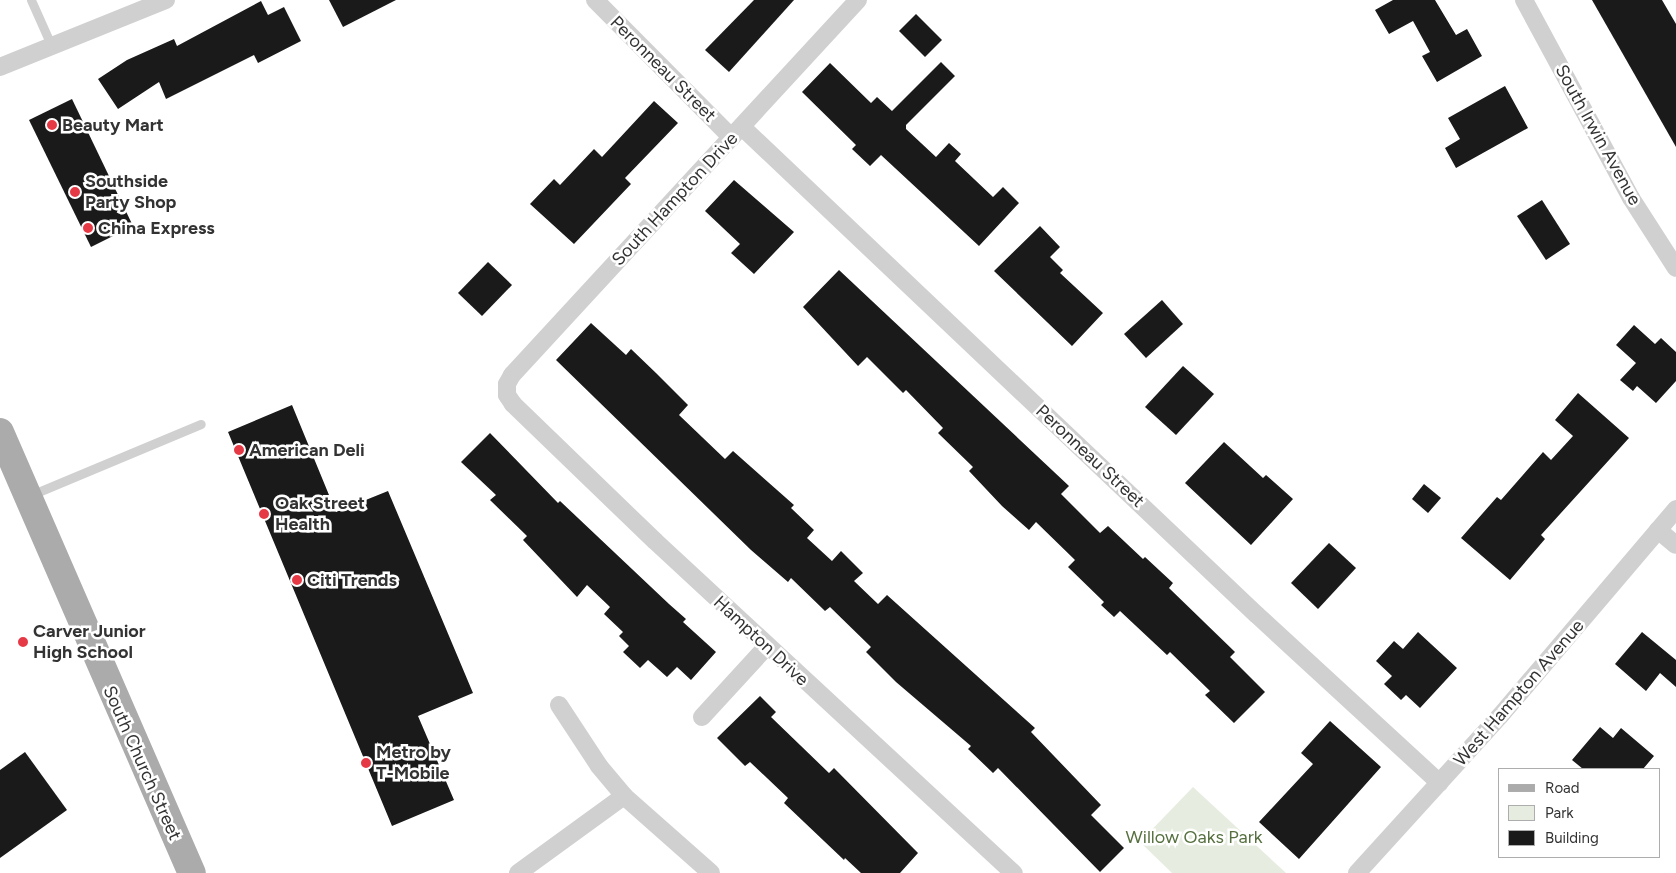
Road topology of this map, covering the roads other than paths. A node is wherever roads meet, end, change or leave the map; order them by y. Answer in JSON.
{"nodes":[{"id":1,"x":31,"y":0,"type":"edge"},
{"id":2,"x":166,"y":0,"type":"edge"},
{"id":3,"x":595,"y":0,"type":"edge"},
{"id":4,"x":858,"y":0,"type":"edge"},
{"id":5,"x":1524,"y":0,"type":"edge"},
{"id":6,"x":52,"y":47,"type":"junction"},
{"id":7,"x":0,"y":67,"type":"edge"},
{"id":8,"x":737,"y":133,"type":"junction"},
{"id":9,"x":1676,"y":268,"type":"edge"},
{"id":10,"x":513,"y":404,"type":"joint"},
{"id":11,"x":201,"y":424,"type":"dead end"},
{"id":12,"x":0,"y":432,"type":"edge"},
{"id":13,"x":27,"y":496,"type":"junction"},
{"id":14,"x":1676,"y":509,"type":"edge"},
{"id":15,"x":1658,"y":530,"type":"junction"},
{"id":16,"x":1676,"y":545,"type":"edge"},
{"id":17,"x":767,"y":646,"type":"junction"},
{"id":18,"x":558,"y":706,"type":"dead end"},
{"id":19,"x":702,"y":716,"type":"dead end"},
{"id":20,"x":1440,"y":783,"type":"junction"},
{"id":21,"x":624,"y":796,"type":"junction"},
{"id":22,"x":192,"y":873,"type":"edge"},
{"id":23,"x":518,"y":873,"type":"edge"},
{"id":24,"x":711,"y":873,"type":"edge"},
{"id":25,"x":1014,"y":873,"type":"edge"},
{"id":26,"x":1357,"y":873,"type":"edge"}],
"edges":[{"from":1,"to":6,"type":"lane"},
{"from":2,"to":6,"type":"street"},
{"from":3,"to":8,"type":"street","name":"Peronneau Street"},
{"from":4,"to":8,"type":"street","name":"South Hampton Drive"},
{"from":5,"to":9,"type":"street","name":"South Irwin Avenue"},
{"from":6,"to":7,"type":"street"},
{"from":8,"to":10,"type":"street","name":"South Hampton Drive"},
{"from":8,"to":20,"type":"street","name":"Peronneau Street"},
{"from":10,"to":17,"type":"street","name":"Hampton Drive"},
{"from":11,"to":13,"type":"lane"},
{"from":12,"to":13,"type":"main road","name":"South Church Street"},
{"from":13,"to":22,"type":"main road","name":"South Church Street"},
{"from":14,"to":15,"type":"street","name":"West Hampton Avenue"},
{"from":15,"to":16,"type":"street"},
{"from":15,"to":20,"type":"street","name":"West Hampton Avenue"},
{"from":17,"to":19,"type":"street"},
{"from":17,"to":25,"type":"street","name":"Hampton Drive"},
{"from":18,"to":21,"type":"street"},
{"from":20,"to":26,"type":"street","name":"West Hampton Avenue"},
{"from":21,"to":23,"type":"street"},
{"from":21,"to":24,"type":"street"}]}
